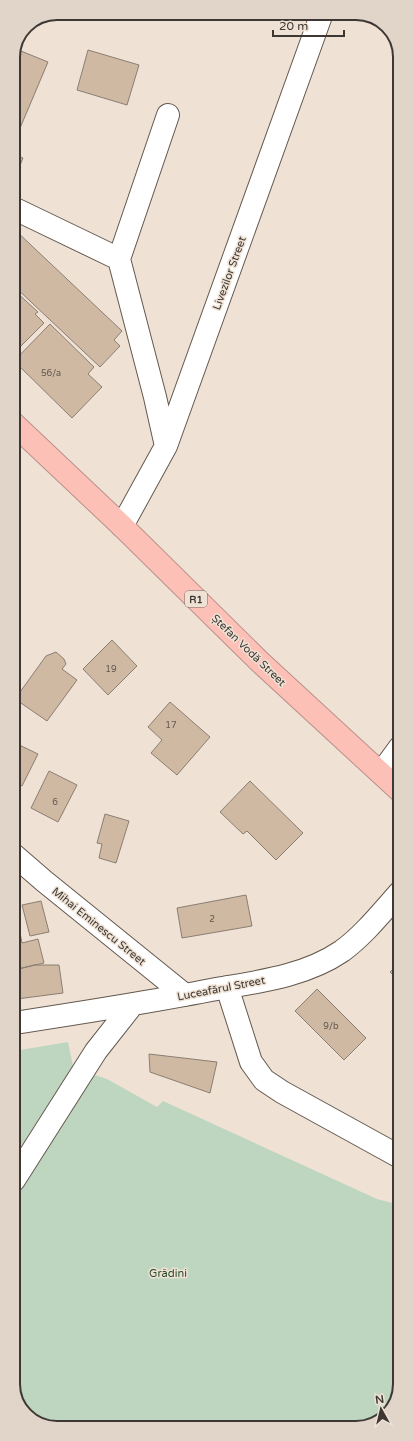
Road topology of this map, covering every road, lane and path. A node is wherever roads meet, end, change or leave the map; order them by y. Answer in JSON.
{"nodes":[{"id":1,"x":319,"y":20,"type":"edge"},
{"id":2,"x":168,"y":115,"type":"dead end"},
{"id":3,"x":20,"y":211,"type":"edge"},
{"id":4,"x":119,"y":259,"type":"junction"},
{"id":5,"x":20,"y":430,"type":"edge"},
{"id":6,"x":166,"y":446,"type":"junction"},
{"id":7,"x":122,"y":526,"type":"junction"},
{"id":8,"x":393,"y":757,"type":"edge"},
{"id":9,"x":381,"y":773,"type":"junction"},
{"id":10,"x":393,"y":784,"type":"edge"},
{"id":11,"x":20,"y":859,"type":"edge"},
{"id":12,"x":393,"y":900,"type":"edge"},
{"id":13,"x":227,"y":987,"type":"junction"},
{"id":14,"x":185,"y":995,"type":"junction"},
{"id":15,"x":133,"y":1004,"type":"junction"},
{"id":16,"x":20,"y":1022,"type":"edge"},
{"id":17,"x":393,"y":1153,"type":"edge"},
{"id":18,"x":20,"y":1171,"type":"edge"}],
"edges":[{"from":1,"to":6,"type":"street","name":"Livezilor Street"},
{"from":2,"to":4,"type":"street"},
{"from":3,"to":4,"type":"street"},
{"from":4,"to":6,"type":"street"},
{"from":5,"to":7,"type":"highway","name":"Ștefan Vodă Street","number":"R1"},
{"from":6,"to":7,"type":"street","name":"Livezilor Street"},
{"from":7,"to":9,"type":"highway","name":"Ștefan Vodă Street","number":"R1"},
{"from":8,"to":9,"type":"street"},
{"from":9,"to":10,"type":"highway","name":"Ștefan Vodă Street","number":"R1"},
{"from":11,"to":14,"type":"street","name":"Mihai Eminescu Street"},
{"from":12,"to":13,"type":"street","name":"Luceafărul Street"},
{"from":13,"to":14,"type":"street","name":"Luceafărul Street"},
{"from":13,"to":17,"type":"street"},
{"from":14,"to":15,"type":"street","name":"Luceafărul Street"},
{"from":15,"to":16,"type":"street","name":"Luceafărul Street"},
{"from":15,"to":18,"type":"street"}]}
